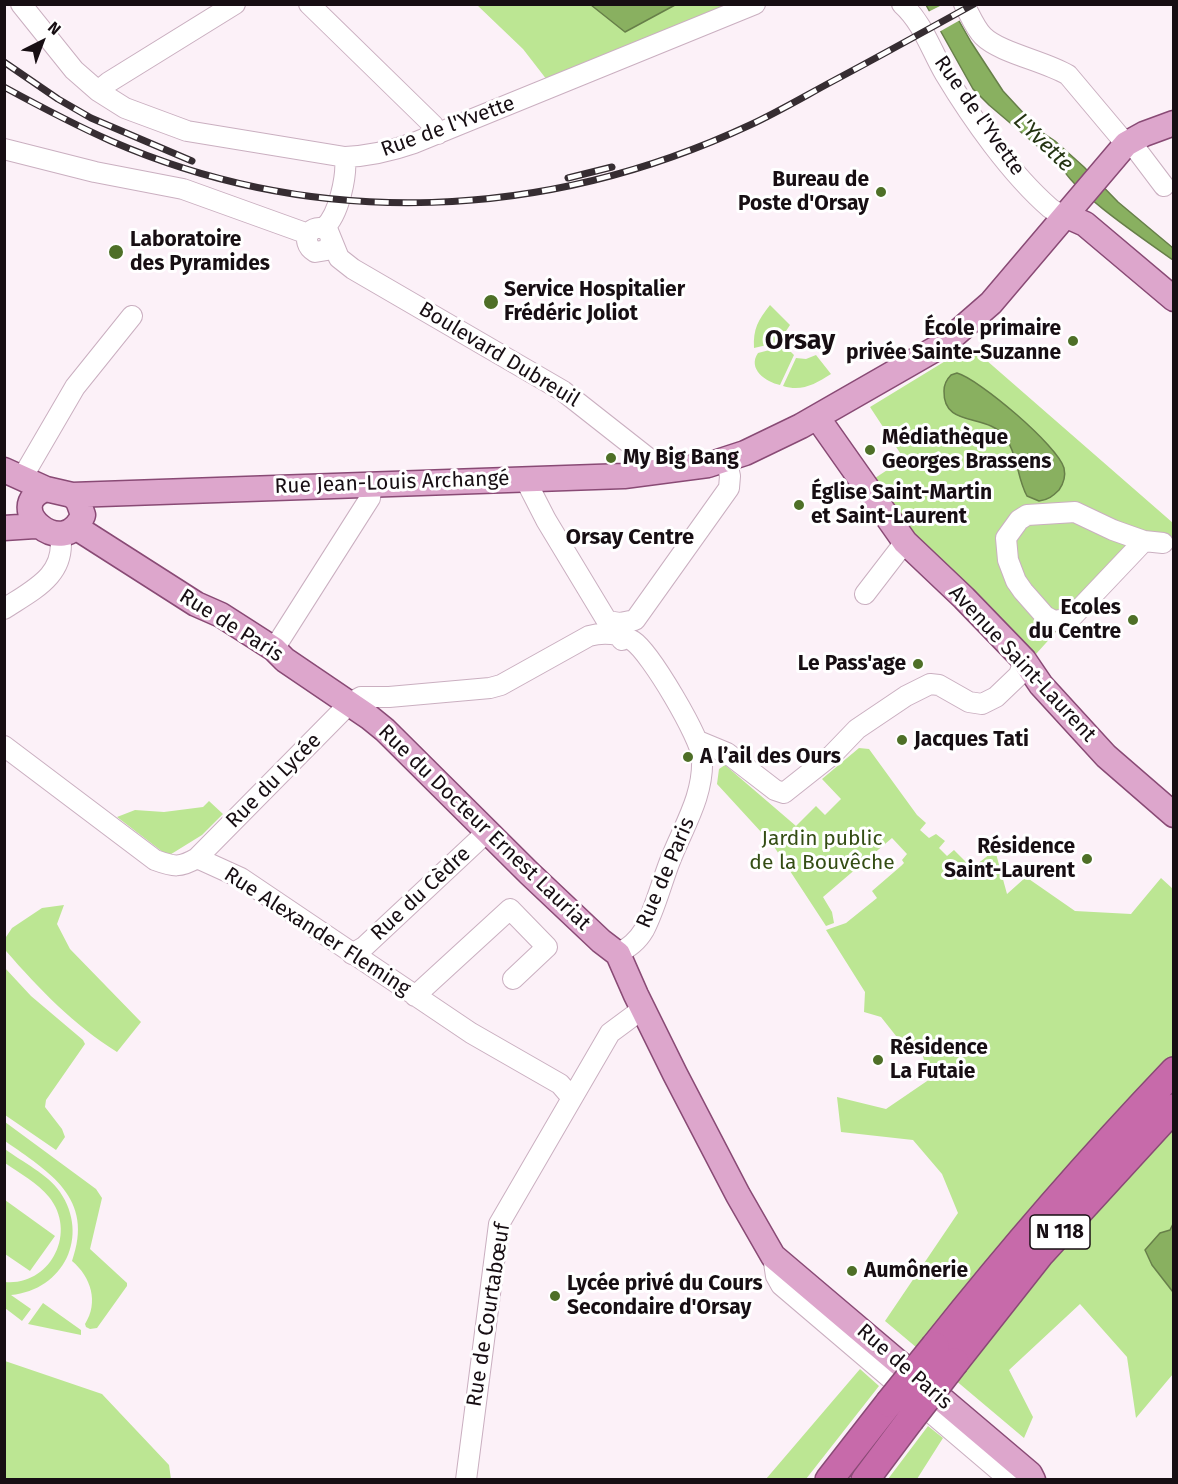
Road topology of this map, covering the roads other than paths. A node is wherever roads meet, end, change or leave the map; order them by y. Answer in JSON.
{"nodes":[{"id":1,"x":21,"y":4,"type":"edge"},
{"id":2,"x":236,"y":4,"type":"edge"},
{"id":3,"x":309,"y":4,"type":"edge"},
{"id":4,"x":755,"y":4,"type":"edge"},
{"id":5,"x":902,"y":4,"type":"edge"},
{"id":6,"x":964,"y":4,"type":"edge"},
{"id":7,"x":98,"y":91,"type":"junction"},
{"id":8,"x":1173,"y":123,"type":"edge"},
{"id":9,"x":438,"y":134,"type":"junction"},
{"id":10,"x":1128,"y":142,"type":"junction"},
{"id":11,"x":4,"y":149,"type":"edge"},
{"id":12,"x":345,"y":157,"type":"junction"},
{"id":13,"x":1164,"y":186,"type":"dead end"},
{"id":14,"x":1067,"y":216,"type":"junction"},
{"id":15,"x":321,"y":235,"type":"junction"},
{"id":16,"x":1173,"y":297,"type":"edge"},
{"id":17,"x":132,"y":316,"type":"dead end"},
{"id":18,"x":817,"y":417,"type":"junction"},
{"id":19,"x":726,"y":459,"type":"junction"},
{"id":20,"x":666,"y":472,"type":"junction"},
{"id":21,"x":10,"y":476,"type":"edge"},
{"id":22,"x":525,"y":479,"type":"junction"},
{"id":23,"x":372,"y":484,"type":"junction"},
{"id":24,"x":33,"y":507,"type":"junction"},
{"id":25,"x":73,"y":518,"type":"junction"},
{"id":26,"x":4,"y":527,"type":"edge"},
{"id":27,"x":905,"y":542,"type":"junction"},
{"id":28,"x":1153,"y":542,"type":"joint"},
{"id":29,"x":865,"y":594,"type":"dead end"},
{"id":30,"x":4,"y":609,"type":"edge"},
{"id":31,"x":634,"y":620,"type":"junction"},
{"id":32,"x":614,"y":633,"type":"junction"},
{"id":33,"x":274,"y":649,"type":"junction"},
{"id":34,"x":1024,"y":660,"type":"junction"},
{"id":35,"x":653,"y":678,"type":"dead end"},
{"id":36,"x":390,"y":697,"type":"junction"},
{"id":37,"x":350,"y":703,"type":"junction"},
{"id":38,"x":385,"y":730,"type":"junction"},
{"id":39,"x":698,"y":741,"type":"junction"},
{"id":40,"x":4,"y":746,"type":"edge"},
{"id":41,"x":1173,"y":815,"type":"edge"},
{"id":42,"x":488,"y":831,"type":"junction"},
{"id":43,"x":197,"y":858,"type":"junction"},
{"id":44,"x":352,"y":954,"type":"junction"},
{"id":45,"x":618,"y":954,"type":"junction"},
{"id":46,"x":513,"y":979,"type":"dead end"},
{"id":47,"x":415,"y":996,"type":"junction"},
{"id":48,"x":637,"y":1013,"type":"dead end"},
{"id":49,"x":1173,"y":1071,"type":"edge"},
{"id":50,"x":572,"y":1098,"type":"junction"},
{"id":51,"x":1173,"y":1108,"type":"edge"},
{"id":52,"x":772,"y":1256,"type":"junction"},
{"id":53,"x":945,"y":1354,"type":"junction"},
{"id":54,"x":466,"y":1479,"type":"edge"},
{"id":55,"x":829,"y":1479,"type":"edge"},
{"id":56,"x":865,"y":1479,"type":"edge"},
{"id":57,"x":1010,"y":1479,"type":"edge"},
{"id":58,"x":1033,"y":1479,"type":"edge"}],
"edges":[{"from":1,"to":7,"type":"street","name":"Rue de l'Yvette"},
{"from":2,"to":7,"type":"street"},
{"from":3,"to":9,"type":"street"},
{"from":4,"to":9,"type":"street","name":"Rue de l'Yvette"},
{"from":5,"to":14,"type":"street","name":"Rue de l'Yvette"},
{"from":6,"to":10,"type":"street"},
{"from":7,"to":12,"type":"street","name":"Rue de l'Yvette"},
{"from":8,"to":10,"type":"main road"},
{"from":9,"to":12,"type":"street","name":"Rue de l'Yvette"},
{"from":10,"to":13,"type":"street"},
{"from":10,"to":14,"type":"main road","name":"Rue Jean-Louis Archangé"},
{"from":11,"to":15,"type":"street"},
{"from":12,"to":15,"type":"street"},
{"from":14,"to":16,"type":"main road"},
{"from":14,"to":18,"type":"main road","name":"Rue Jean-Louis Archangé"},
{"from":15,"to":20,"type":"street","name":"Boulevard Dubreuil"},
{"from":17,"to":21,"type":"street"},
{"from":18,"to":19,"type":"main road","name":"Rue Jean-Louis Archangé"},
{"from":18,"to":27,"type":"main road","name":"Avenue Saint-Laurent"},
{"from":19,"to":20,"type":"main road","name":"Rue Jean-Louis Archangé"},
{"from":19,"to":31,"type":"street"},
{"from":20,"to":22,"type":"main road","name":"Rue Jean-Louis Archangé"},
{"from":21,"to":24,"type":"main road"},
{"from":22,"to":23,"type":"main road","name":"Rue Jean-Louis Archangé"},
{"from":22,"to":32,"type":"street"},
{"from":23,"to":25,"type":"main road","name":"Rue Jean-Louis Archangé"},
{"from":23,"to":33,"type":"street"},
{"from":24,"to":25,"type":"main road"},
{"from":24,"to":25,"type":"main road"},
{"from":24,"to":26,"type":"main road"},
{"from":25,"to":30,"type":"street"},
{"from":25,"to":33,"type":"main road","name":"Rue de Paris"},
{"from":27,"to":29,"type":"street"},
{"from":27,"to":34,"type":"main road","name":"Avenue Saint-Laurent"},
{"from":28,"to":28,"type":"street"},
{"from":31,"to":32,"type":"street"},
{"from":31,"to":32,"type":"street"},
{"from":32,"to":35,"type":"street"},
{"from":32,"to":36,"type":"street"},
{"from":32,"to":39,"type":"street","name":"Rue de Paris"},
{"from":33,"to":37,"type":"main road","name":"Rue de Paris"},
{"from":34,"to":39,"type":"street"},
{"from":34,"to":41,"type":"main road","name":"Avenue Saint-Laurent"},
{"from":36,"to":37,"type":"street"},
{"from":36,"to":38,"type":"street"},
{"from":37,"to":38,"type":"main road","name":"Rue du Docteur Ernest Lauriat"},
{"from":37,"to":43,"type":"street","name":"Rue du Lycée"},
{"from":38,"to":42,"type":"main road","name":"Rue du Docteur Ernest Lauriat"},
{"from":39,"to":45,"type":"street","name":"Rue de Paris"},
{"from":40,"to":43,"type":"street"},
{"from":42,"to":44,"type":"street","name":"Rue du Cèdre"},
{"from":42,"to":45,"type":"main road","name":"Rue du Docteur Ernest Lauriat"},
{"from":43,"to":44,"type":"street","name":"Rue Alexander Fleming"},
{"from":44,"to":47,"type":"street","name":"Rue Alexander Fleming"},
{"from":45,"to":52,"type":"main road","name":"Rue de Paris"},
{"from":46,"to":47,"type":"street"},
{"from":47,"to":50,"type":"street","name":"Rue Alexander Fleming"},
{"from":48,"to":50,"type":"street","name":"Rue de Courtabœuf"},
{"from":49,"to":53,"type":"highway","number":"N 118"},
{"from":50,"to":54,"type":"street","name":"Rue de Courtabœuf"},
{"from":51,"to":53,"type":"highway","number":"N 118"},
{"from":52,"to":57,"type":"street","name":"Rue de Paris"},
{"from":52,"to":58,"type":"main road","name":"Rue de Paris"},
{"from":53,"to":55,"type":"highway","number":"N 118","bridge":true},
{"from":53,"to":56,"type":"highway","number":"N 118","bridge":true}]}
